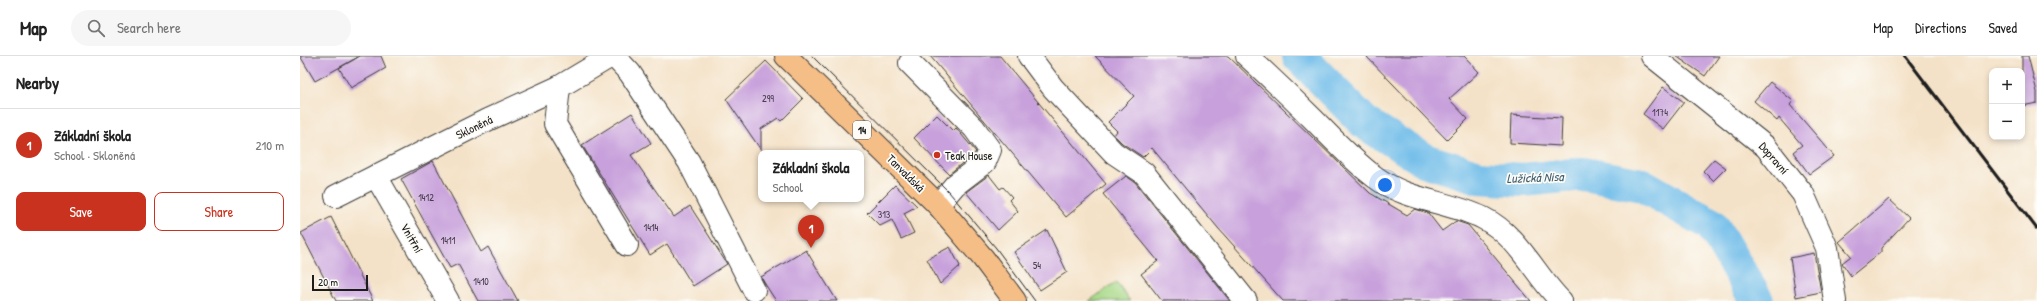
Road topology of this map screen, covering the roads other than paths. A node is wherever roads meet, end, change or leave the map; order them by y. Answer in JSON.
{"nodes":[{"id":1,"x":612,"y":56,"type":"edge"},
{"id":2,"x":786,"y":56,"type":"edge"},
{"id":3,"x":1247,"y":56,"type":"edge"},
{"id":4,"x":1652,"y":56,"type":"edge"},
{"id":5,"x":1036,"y":58,"type":"edge"},
{"id":6,"x":910,"y":63,"type":"dead end"},
{"id":7,"x":559,"y":87,"type":"junction"},
{"id":8,"x":376,"y":176,"type":"junction"},
{"id":9,"x":336,"y":196,"type":"dead end"},
{"id":10,"x":938,"y":205,"type":"junction"},
{"id":11,"x":627,"y":245,"type":"dead end"},
{"id":12,"x":754,"y":290,"type":"dead end"},
{"id":13,"x":448,"y":301,"type":"edge"},
{"id":14,"x":1015,"y":301,"type":"edge"},
{"id":15,"x":1246,"y":301,"type":"edge"},
{"id":16,"x":1561,"y":301,"type":"edge"},
{"id":17,"x":1835,"y":301,"type":"edge"}],
"edges":[{"from":1,"to":7,"type":"street","name":"Skloněná"},
{"from":1,"to":12,"type":"street","name":"Skloněná"},
{"from":2,"to":10,"type":"main road","name":"Tanvaldská","number":"14"},
{"from":3,"to":16,"type":"street"},
{"from":4,"to":17,"type":"street","name":"Dopravní"},
{"from":5,"to":15,"type":"street"},
{"from":6,"to":10,"type":"street"},
{"from":7,"to":8,"type":"street","name":"Skloněná"},
{"from":7,"to":11,"type":"street"},
{"from":8,"to":9,"type":"street","name":"Skloněná"},
{"from":8,"to":13,"type":"street","name":"Vnitřní"},
{"from":10,"to":14,"type":"main road","name":"Tanvaldská","number":"14"}]}
